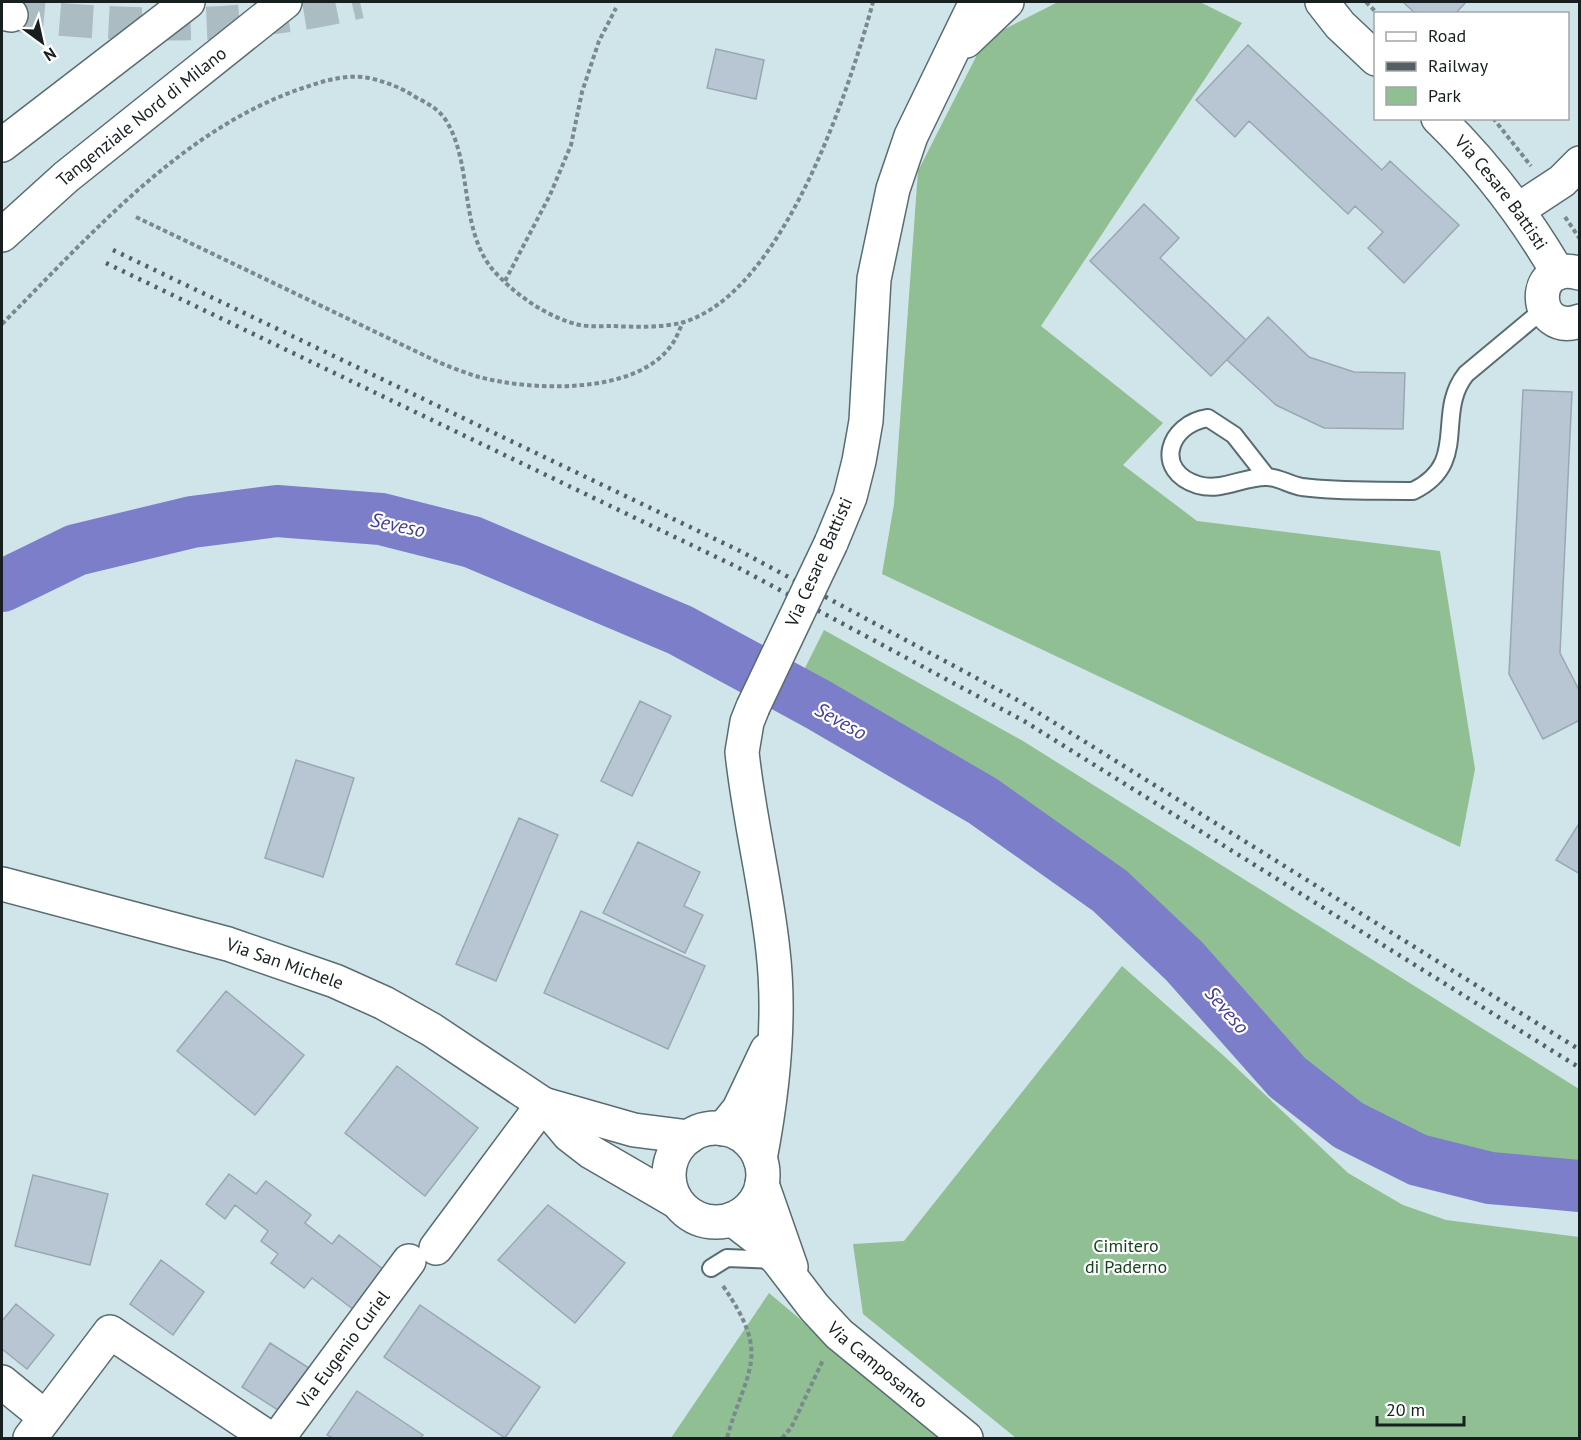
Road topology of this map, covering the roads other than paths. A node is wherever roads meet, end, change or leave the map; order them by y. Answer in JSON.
{"nodes":[{"id":1,"x":188,"y":2,"type":"edge"},
{"id":2,"x":285,"y":2,"type":"edge"},
{"id":3,"x":975,"y":2,"type":"edge"},
{"id":4,"x":1007,"y":2,"type":"edge"},
{"id":5,"x":1306,"y":2,"type":"edge"},
{"id":6,"x":1331,"y":13,"type":"edge"},
{"id":7,"x":1374,"y":57,"type":"edge"},
{"id":8,"x":944,"y":64,"type":"junction"},
{"id":9,"x":1440,"y":120,"type":"edge"},
{"id":10,"x":2,"y":145,"type":"edge"},
{"id":11,"x":1580,"y":163,"type":"edge"},
{"id":12,"x":1518,"y":210,"type":"junction"},
{"id":13,"x":2,"y":235,"type":"edge"},
{"id":14,"x":1569,"y":273,"type":"edge"},
{"id":15,"x":1544,"y":309,"type":"junction"},
{"id":16,"x":1580,"y":321,"type":"edge"},
{"id":17,"x":1267,"y":477,"type":"junction"},
{"id":18,"x":2,"y":884,"type":"edge"},
{"id":19,"x":776,"y":1026,"type":"junction"},
{"id":20,"x":543,"y":1104,"type":"junction"},
{"id":21,"x":723,"y":1129,"type":"junction"},
{"id":22,"x":689,"y":1137,"type":"junction"},
{"id":23,"x":761,"y":1172,"type":"junction"},
{"id":24,"x":676,"y":1202,"type":"junction"},
{"id":25,"x":732,"y":1219,"type":"junction"},
{"id":26,"x":711,"y":1268,"type":"road end"},
{"id":27,"x":787,"y":1271,"type":"junction"},
{"id":28,"x":2,"y":1382,"type":"edge"},
{"id":29,"x":38,"y":1428,"type":"edge"},
{"id":30,"x":269,"y":1438,"type":"edge"},
{"id":31,"x":278,"y":1438,"type":"edge"},
{"id":32,"x":966,"y":1438,"type":"edge"}],
"edges":[{"from":1,"to":10,"type":"main road"},
{"from":2,"to":13,"type":"main road","name":"Tangenziale Nord di Milano"},
{"from":3,"to":8,"type":"main road","name":"Via Cesare Battisti"},
{"from":4,"to":8,"type":"main road","name":"Via Cesare Battisti"},
{"from":5,"to":6,"type":"main road"},
{"from":6,"to":7,"type":"main road"},
{"from":8,"to":19,"type":"main road","name":"Via Cesare Battisti","bridge":true},
{"from":9,"to":12,"type":"main road","name":"Via Cesare Battisti"},
{"from":11,"to":12,"type":"main road"},
{"from":12,"to":14,"type":"main road","name":"Via Cesare Battisti"},
{"from":14,"to":15,"type":"main road","name":"Via Cesare Battisti"},
{"from":15,"to":16,"type":"main road"},
{"from":15,"to":17,"type":"lane"},
{"from":17,"to":17,"type":"lane"},
{"from":18,"to":20,"type":"main road","name":"Via San Michele"},
{"from":19,"to":21,"type":"main road","name":"Via Cesare Battisti"},
{"from":19,"to":23,"type":"main road","name":"Via Cesare Battisti"},
{"from":20,"to":22,"type":"main road","name":"Via San Michele"},
{"from":20,"to":24,"type":"main road","name":"Via San Michele"},
{"from":20,"to":31,"type":"main road","name":"Via Eugenio Curiel"},
{"from":21,"to":22,"type":"main road"},
{"from":21,"to":23,"type":"main road"},
{"from":22,"to":24,"type":"main road"},
{"from":23,"to":25,"type":"main road"},
{"from":23,"to":27,"type":"main road","name":"Via Camposanto"},
{"from":24,"to":25,"type":"main road"},
{"from":25,"to":27,"type":"main road","name":"Via Camposanto"},
{"from":26,"to":27,"type":"lane"},
{"from":27,"to":32,"type":"main road","name":"Via Camposanto"},
{"from":28,"to":29,"type":"main road"},
{"from":29,"to":30,"type":"main road"}]}
